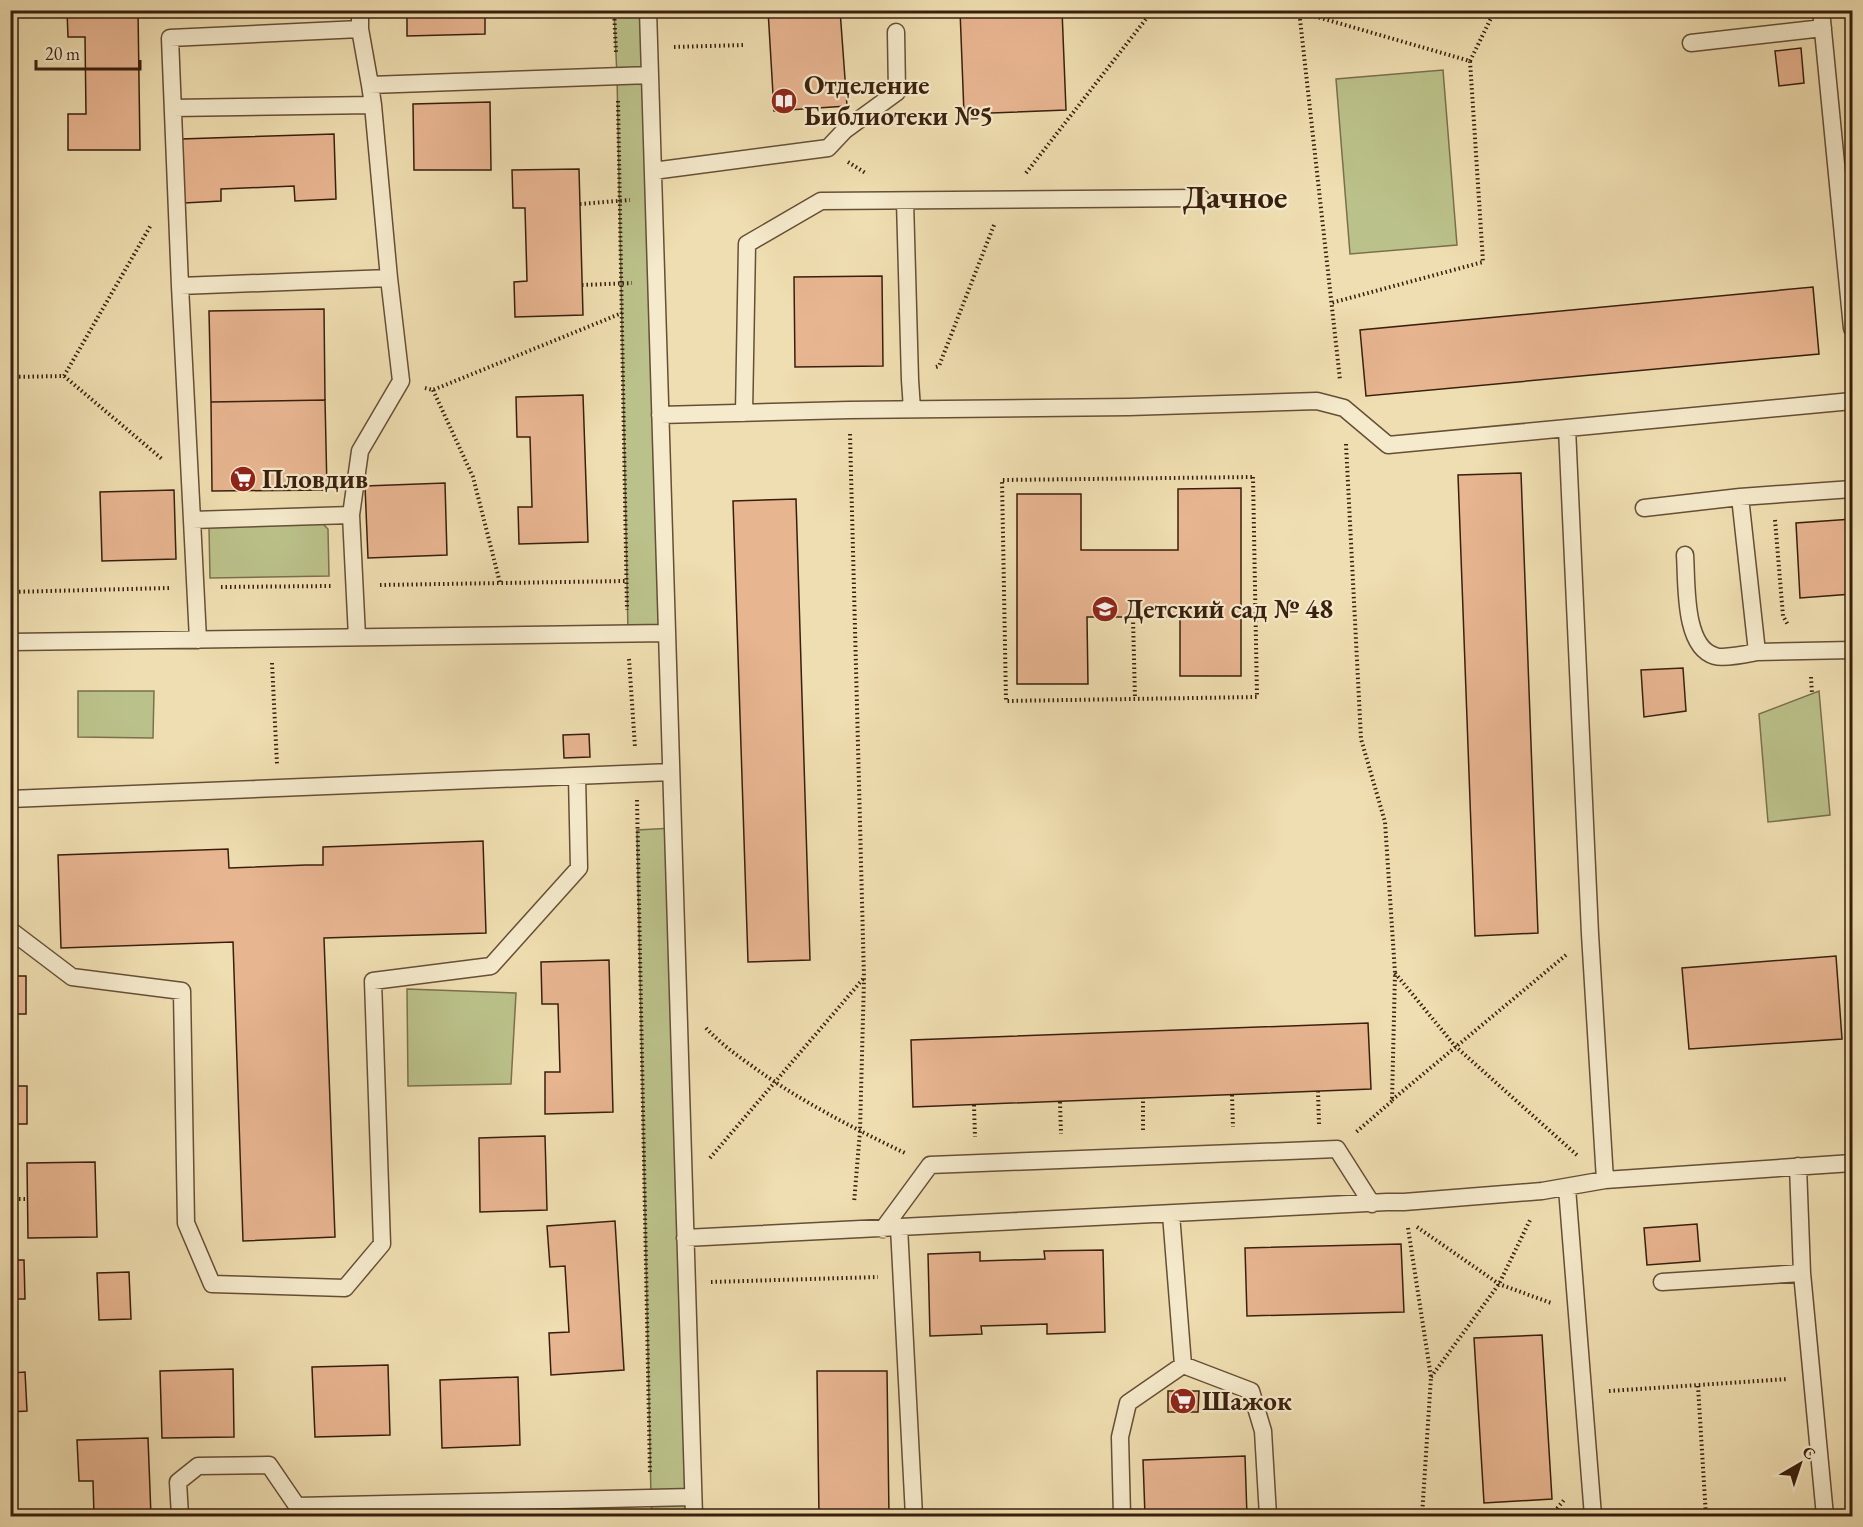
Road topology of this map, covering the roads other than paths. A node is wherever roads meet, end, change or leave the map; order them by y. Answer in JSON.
{"nodes":[{"id":1,"x":360,"y":10,"type":"edge"},
{"id":2,"x":648,"y":10,"type":"edge"},
{"id":3,"x":1821,"y":10,"type":"edge"},
{"id":4,"x":1823,"y":28,"type":"junction"},
{"id":5,"x":360,"y":29,"type":"junction"},
{"id":6,"x":896,"y":32,"type":"dead end"},
{"id":7,"x":1691,"y":43,"type":"dead end"},
{"id":8,"x":650,"y":75,"type":"junction"},
{"id":9,"x":370,"y":85,"type":"junction"},
{"id":10,"x":373,"y":105,"type":"junction"},
{"id":11,"x":174,"y":108,"type":"junction"},
{"id":12,"x":653,"y":171,"type":"junction"},
{"id":13,"x":1201,"y":198,"type":"dead end"},
{"id":14,"x":905,"y":201,"type":"junction"},
{"id":15,"x":389,"y":278,"type":"junction"},
{"id":16,"x":180,"y":286,"type":"junction"},
{"id":17,"x":1852,"y":328,"type":"edge"},
{"id":18,"x":1852,"y":401,"type":"edge"},
{"id":19,"x":912,"y":409,"type":"junction"},
{"id":20,"x":744,"y":413,"type":"junction"},
{"id":21,"x":660,"y":415,"type":"junction"},
{"id":22,"x":1567,"y":428,"type":"junction"},
{"id":23,"x":1852,"y":489,"type":"edge"},
{"id":24,"x":1740,"y":497,"type":"junction"},
{"id":25,"x":1644,"y":508,"type":"dead end"},
{"id":26,"x":351,"y":515,"type":"junction"},
{"id":27,"x":192,"y":520,"type":"junction"},
{"id":28,"x":1685,"y":555,"type":"dead end"},
{"id":29,"x":667,"y":633,"type":"junction"},
{"id":30,"x":357,"y":637,"type":"junction"},
{"id":31,"x":198,"y":640,"type":"junction"},
{"id":32,"x":10,"y":642,"type":"edge"},
{"id":33,"x":1852,"y":650,"type":"edge"},
{"id":34,"x":1757,"y":652,"type":"junction"},
{"id":35,"x":671,"y":772,"type":"junction"},
{"id":36,"x":577,"y":776,"type":"junction"},
{"id":37,"x":10,"y":799,"type":"edge"},
{"id":38,"x":10,"y":930,"type":"edge"},
{"id":39,"x":1852,"y":1163,"type":"edge"},
{"id":40,"x":1798,"y":1166,"type":"junction"},
{"id":41,"x":1605,"y":1180,"type":"junction"},
{"id":42,"x":1567,"y":1188,"type":"junction"},
{"id":43,"x":1372,"y":1203,"type":"junction"},
{"id":44,"x":1171,"y":1214,"type":"junction"},
{"id":45,"x":891,"y":1228,"type":"junction"},
{"id":46,"x":685,"y":1238,"type":"junction"},
{"id":47,"x":1802,"y":1273,"type":"junction"},
{"id":48,"x":1662,"y":1282,"type":"dead end"},
{"id":49,"x":1183,"y":1365,"type":"junction"},
{"id":50,"x":693,"y":1497,"type":"junction"},
{"id":51,"x":294,"y":1511,"type":"edge"},
{"id":52,"x":180,"y":1516,"type":"edge"},
{"id":53,"x":694,"y":1516,"type":"edge"},
{"id":54,"x":914,"y":1516,"type":"edge"},
{"id":55,"x":1122,"y":1516,"type":"edge"},
{"id":56,"x":1268,"y":1516,"type":"edge"},
{"id":57,"x":1593,"y":1516,"type":"edge"},
{"id":58,"x":1825,"y":1516,"type":"edge"}],
"edges":[{"from":1,"to":5,"type":"lane"},
{"from":2,"to":8,"type":"lane"},
{"from":3,"to":4,"type":"lane"},
{"from":4,"to":7,"type":"lane"},
{"from":4,"to":17,"type":"lane"},
{"from":5,"to":9,"type":"lane"},
{"from":5,"to":11,"type":"lane"},
{"from":6,"to":12,"type":"lane"},
{"from":8,"to":9,"type":"lane"},
{"from":8,"to":12,"type":"lane"},
{"from":9,"to":10,"type":"lane"},
{"from":10,"to":11,"type":"lane"},
{"from":10,"to":15,"type":"lane"},
{"from":11,"to":16,"type":"lane"},
{"from":12,"to":21,"type":"lane"},
{"from":13,"to":14,"type":"lane"},
{"from":14,"to":19,"type":"lane"},
{"from":14,"to":20,"type":"lane"},
{"from":15,"to":16,"type":"lane"},
{"from":15,"to":26,"type":"lane"},
{"from":16,"to":27,"type":"lane"},
{"from":18,"to":22,"type":"lane"},
{"from":19,"to":20,"type":"lane"},
{"from":19,"to":22,"type":"lane"},
{"from":20,"to":21,"type":"lane"},
{"from":21,"to":29,"type":"lane"},
{"from":22,"to":41,"type":"lane"},
{"from":23,"to":24,"type":"lane"},
{"from":24,"to":25,"type":"lane"},
{"from":24,"to":34,"type":"lane"},
{"from":26,"to":27,"type":"lane"},
{"from":26,"to":30,"type":"lane"},
{"from":27,"to":31,"type":"lane"},
{"from":28,"to":34,"type":"lane"},
{"from":29,"to":30,"type":"lane"},
{"from":29,"to":35,"type":"lane"},
{"from":30,"to":31,"type":"lane"},
{"from":31,"to":32,"type":"lane"},
{"from":33,"to":34,"type":"lane"},
{"from":35,"to":36,"type":"lane"},
{"from":35,"to":46,"type":"lane"},
{"from":36,"to":37,"type":"lane"},
{"from":36,"to":38,"type":"lane"},
{"from":39,"to":40,"type":"lane"},
{"from":40,"to":41,"type":"lane"},
{"from":40,"to":47,"type":"lane"},
{"from":41,"to":42,"type":"lane"},
{"from":42,"to":43,"type":"lane"},
{"from":42,"to":57,"type":"lane"},
{"from":43,"to":44,"type":"lane"},
{"from":43,"to":45,"type":"lane"},
{"from":44,"to":45,"type":"lane"},
{"from":44,"to":49,"type":"lane"},
{"from":45,"to":46,"type":"lane"},
{"from":45,"to":54,"type":"lane"},
{"from":46,"to":50,"type":"lane"},
{"from":47,"to":48,"type":"lane"},
{"from":47,"to":58,"type":"lane"},
{"from":49,"to":55,"type":"lane"},
{"from":49,"to":56,"type":"lane"},
{"from":50,"to":51,"type":"lane"},
{"from":50,"to":53,"type":"lane"},
{"from":51,"to":52,"type":"lane"}]}
